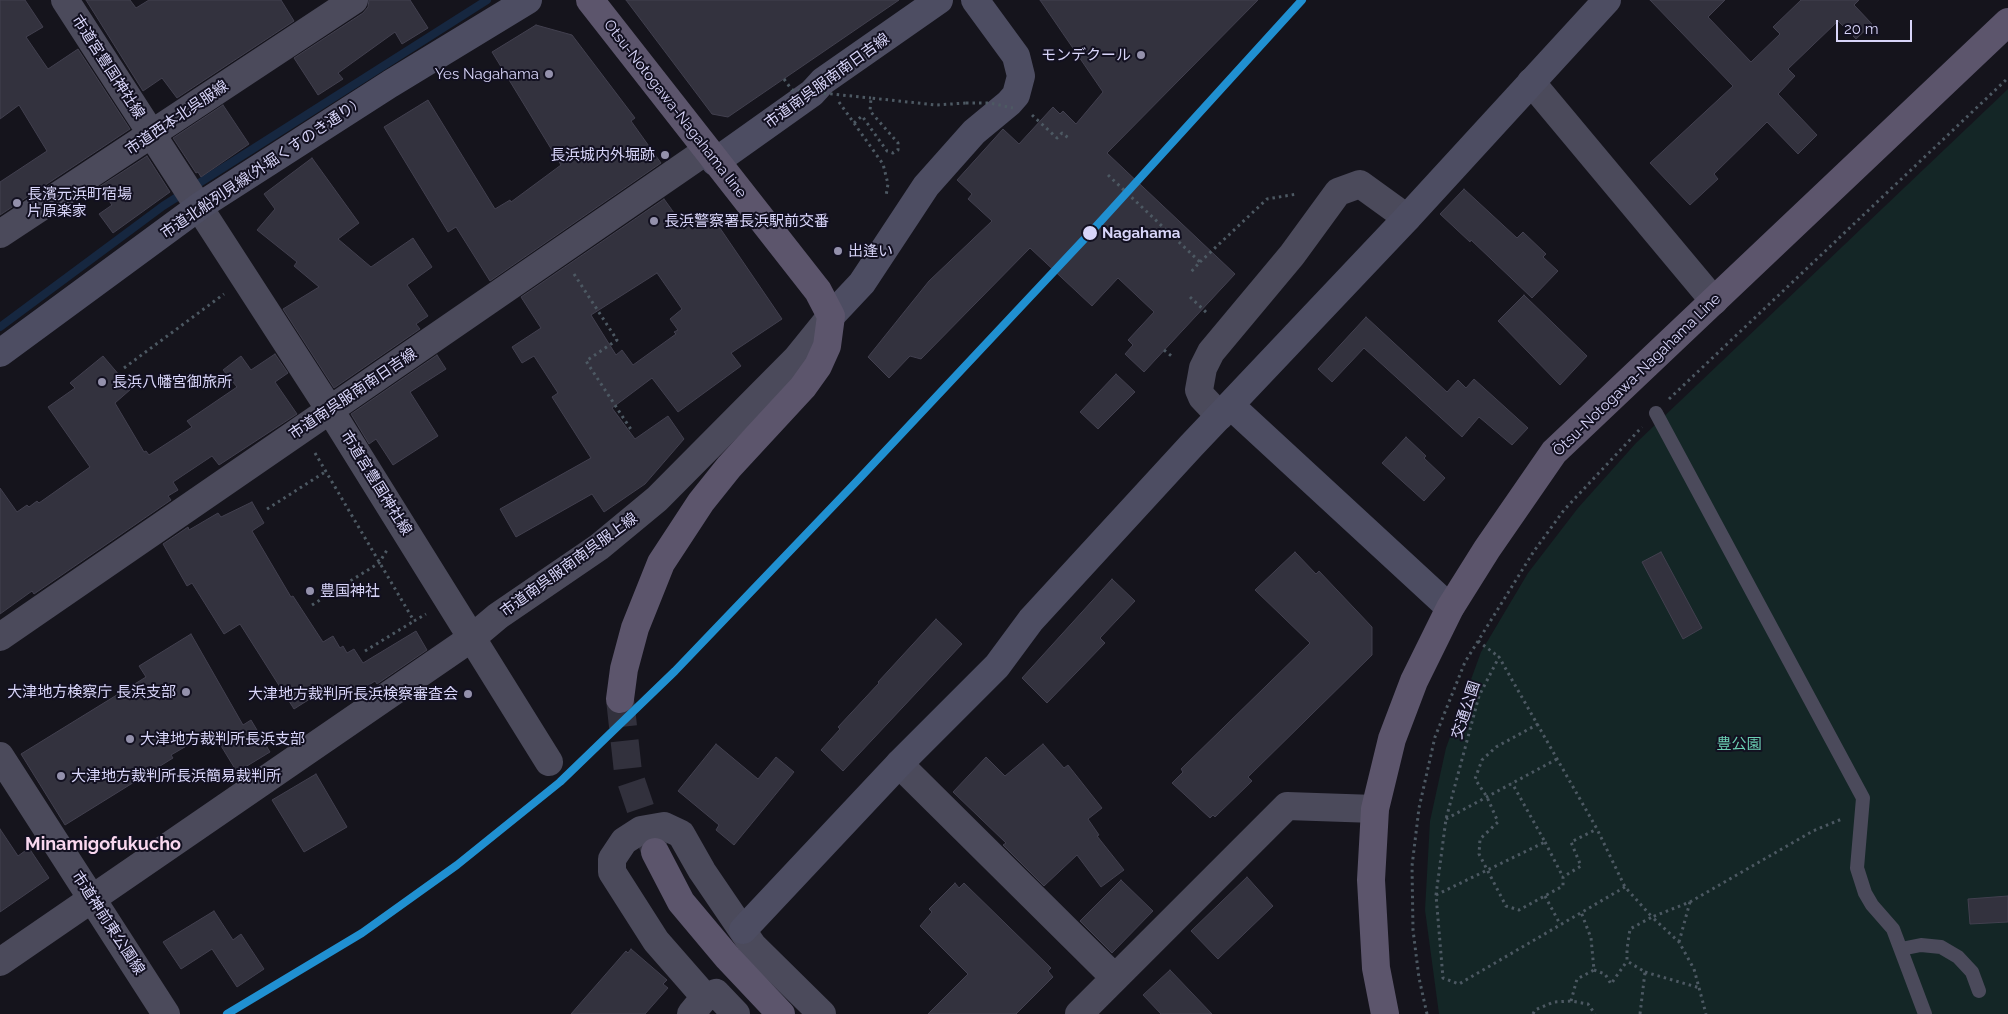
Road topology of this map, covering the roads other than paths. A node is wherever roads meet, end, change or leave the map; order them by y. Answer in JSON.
{"nodes":[{"id":1,"x":65,"y":0,"type":"edge"},
{"id":2,"x":354,"y":0,"type":"edge"},
{"id":3,"x":528,"y":0,"type":"edge"},
{"id":4,"x":590,"y":0,"type":"edge"},
{"id":5,"x":939,"y":0,"type":"edge"},
{"id":6,"x":975,"y":0,"type":"edge"},
{"id":7,"x":1607,"y":0,"type":"edge"},
{"id":8,"x":2008,"y":22,"type":"edge"},
{"id":9,"x":1531,"y":82,"type":"junction"},
{"id":10,"x":152,"y":134,"type":"junction"},
{"id":11,"x":711,"y":156,"type":"junction"},
{"id":12,"x":200,"y":206,"type":"junction"},
{"id":13,"x":1407,"y":218,"type":"junction"},
{"id":14,"x":0,"y":234,"type":"edge"},
{"id":15,"x":1714,"y":301,"type":"junction"},
{"id":16,"x":831,"y":316,"type":"junction"},
{"id":17,"x":0,"y":353,"type":"edge"},
{"id":18,"x":330,"y":410,"type":"junction"},
{"id":19,"x":1225,"y":410,"type":"junction"},
{"id":20,"x":1656,"y":412,"type":"road end"},
{"id":21,"x":1450,"y":608,"type":"junction"},
{"id":22,"x":0,"y":637,"type":"edge"},
{"id":23,"x":474,"y":637,"type":"junction"},
{"id":24,"x":620,"y":699,"type":"tunnel mouth"},
{"id":25,"x":0,"y":756,"type":"edge"},
{"id":26,"x":549,"y":762,"type":"dead end"},
{"id":27,"x":900,"y":764,"type":"junction"},
{"id":28,"x":1375,"y":809,"type":"junction"},
{"id":29,"x":655,"y":852,"type":"tunnel mouth"},
{"id":30,"x":92,"y":898,"type":"junction"},
{"id":31,"x":743,"y":930,"type":"junction"},
{"id":32,"x":1901,"y":949,"type":"junction"},
{"id":33,"x":0,"y":962,"type":"edge"},
{"id":34,"x":1114,"y":978,"type":"junction"},
{"id":35,"x":1979,"y":990,"type":"dead end"},
{"id":36,"x":698,"y":1005,"type":"edge"},
{"id":37,"x":166,"y":1014,"type":"edge"},
{"id":38,"x":736,"y":1014,"type":"edge"},
{"id":39,"x":780,"y":1014,"type":"edge"},
{"id":40,"x":822,"y":1014,"type":"edge"},
{"id":41,"x":1080,"y":1014,"type":"edge"},
{"id":42,"x":1385,"y":1014,"type":"edge"},
{"id":43,"x":1925,"y":1014,"type":"edge"}],
"edges":[{"from":1,"to":10,"type":"street","name":"市道宮豊国神社線"},
{"from":2,"to":10,"type":"street","name":"市道西本北呉服線"},
{"from":3,"to":12,"type":"street","name":"市道北船列見線(外堀くすのき通り)"},
{"from":4,"to":11,"type":"main road","name":"Otsu-Notogawa-Nagahama line"},
{"from":5,"to":11,"type":"street","name":"市道南呉服南南日吉線"},
{"from":6,"to":16,"type":"street","name":"市道南呉服南南呉服上線"},
{"from":7,"to":9,"type":"street"},
{"from":8,"to":15,"type":"main road","name":"Ōtsu-Notogawa-Nagahama Line"},
{"from":9,"to":13,"type":"street"},
{"from":9,"to":15,"type":"street"},
{"from":10,"to":12,"type":"street","name":"市道宮豊国神社線"},
{"from":10,"to":14,"type":"street","name":"市道西本北呉服線"},
{"from":11,"to":16,"type":"main road","name":"Otsu-Notogawa-Nagahama line"},
{"from":11,"to":18,"type":"street","name":"市道南呉服南南日吉線"},
{"from":12,"to":17,"type":"street","name":"市道北船列見線(外堀くすのき通り)"},
{"from":12,"to":18,"type":"street","name":"市道宮豊国神社線"},
{"from":13,"to":19,"type":"street"},
{"from":13,"to":19,"type":"street"},
{"from":15,"to":21,"type":"main road","name":"Ōtsu-Notogawa-Nagahama Line"},
{"from":16,"to":23,"type":"street","name":"市道南呉服南南呉服上線"},
{"from":16,"to":24,"type":"main road"},
{"from":18,"to":22,"type":"street","name":"市道南呉服南南日吉線"},
{"from":18,"to":23,"type":"street","name":"市道宮豊国神社線"},
{"from":19,"to":21,"type":"street"},
{"from":19,"to":27,"type":"street"},
{"from":20,"to":32,"type":"lane"},
{"from":21,"to":28,"type":"main road","name":"Ōtsu-Notogawa-Nagahama Line"},
{"from":23,"to":26,"type":"street","name":"市道宮豊国神社線"},
{"from":23,"to":30,"type":"street","name":"市道南呉服南南呉服上線"},
{"from":25,"to":30,"type":"street","name":"市道神前東公園線"},
{"from":27,"to":31,"type":"street"},
{"from":27,"to":34,"type":"street"},
{"from":28,"to":34,"type":"street"},
{"from":28,"to":42,"type":"main road","name":"Ōtsu-Notogawa-Nagahama Line"},
{"from":29,"to":39,"type":"main road"},
{"from":30,"to":33,"type":"street","name":"市道南呉服南南呉服上線"},
{"from":30,"to":37,"type":"street","name":"市道神前東公園線"},
{"from":31,"to":36,"type":"street"},
{"from":31,"to":40,"type":"street"},
{"from":32,"to":35,"type":"lane"},
{"from":32,"to":43,"type":"lane"},
{"from":34,"to":41,"type":"street"},
{"from":36,"to":38,"type":"street"}]}
